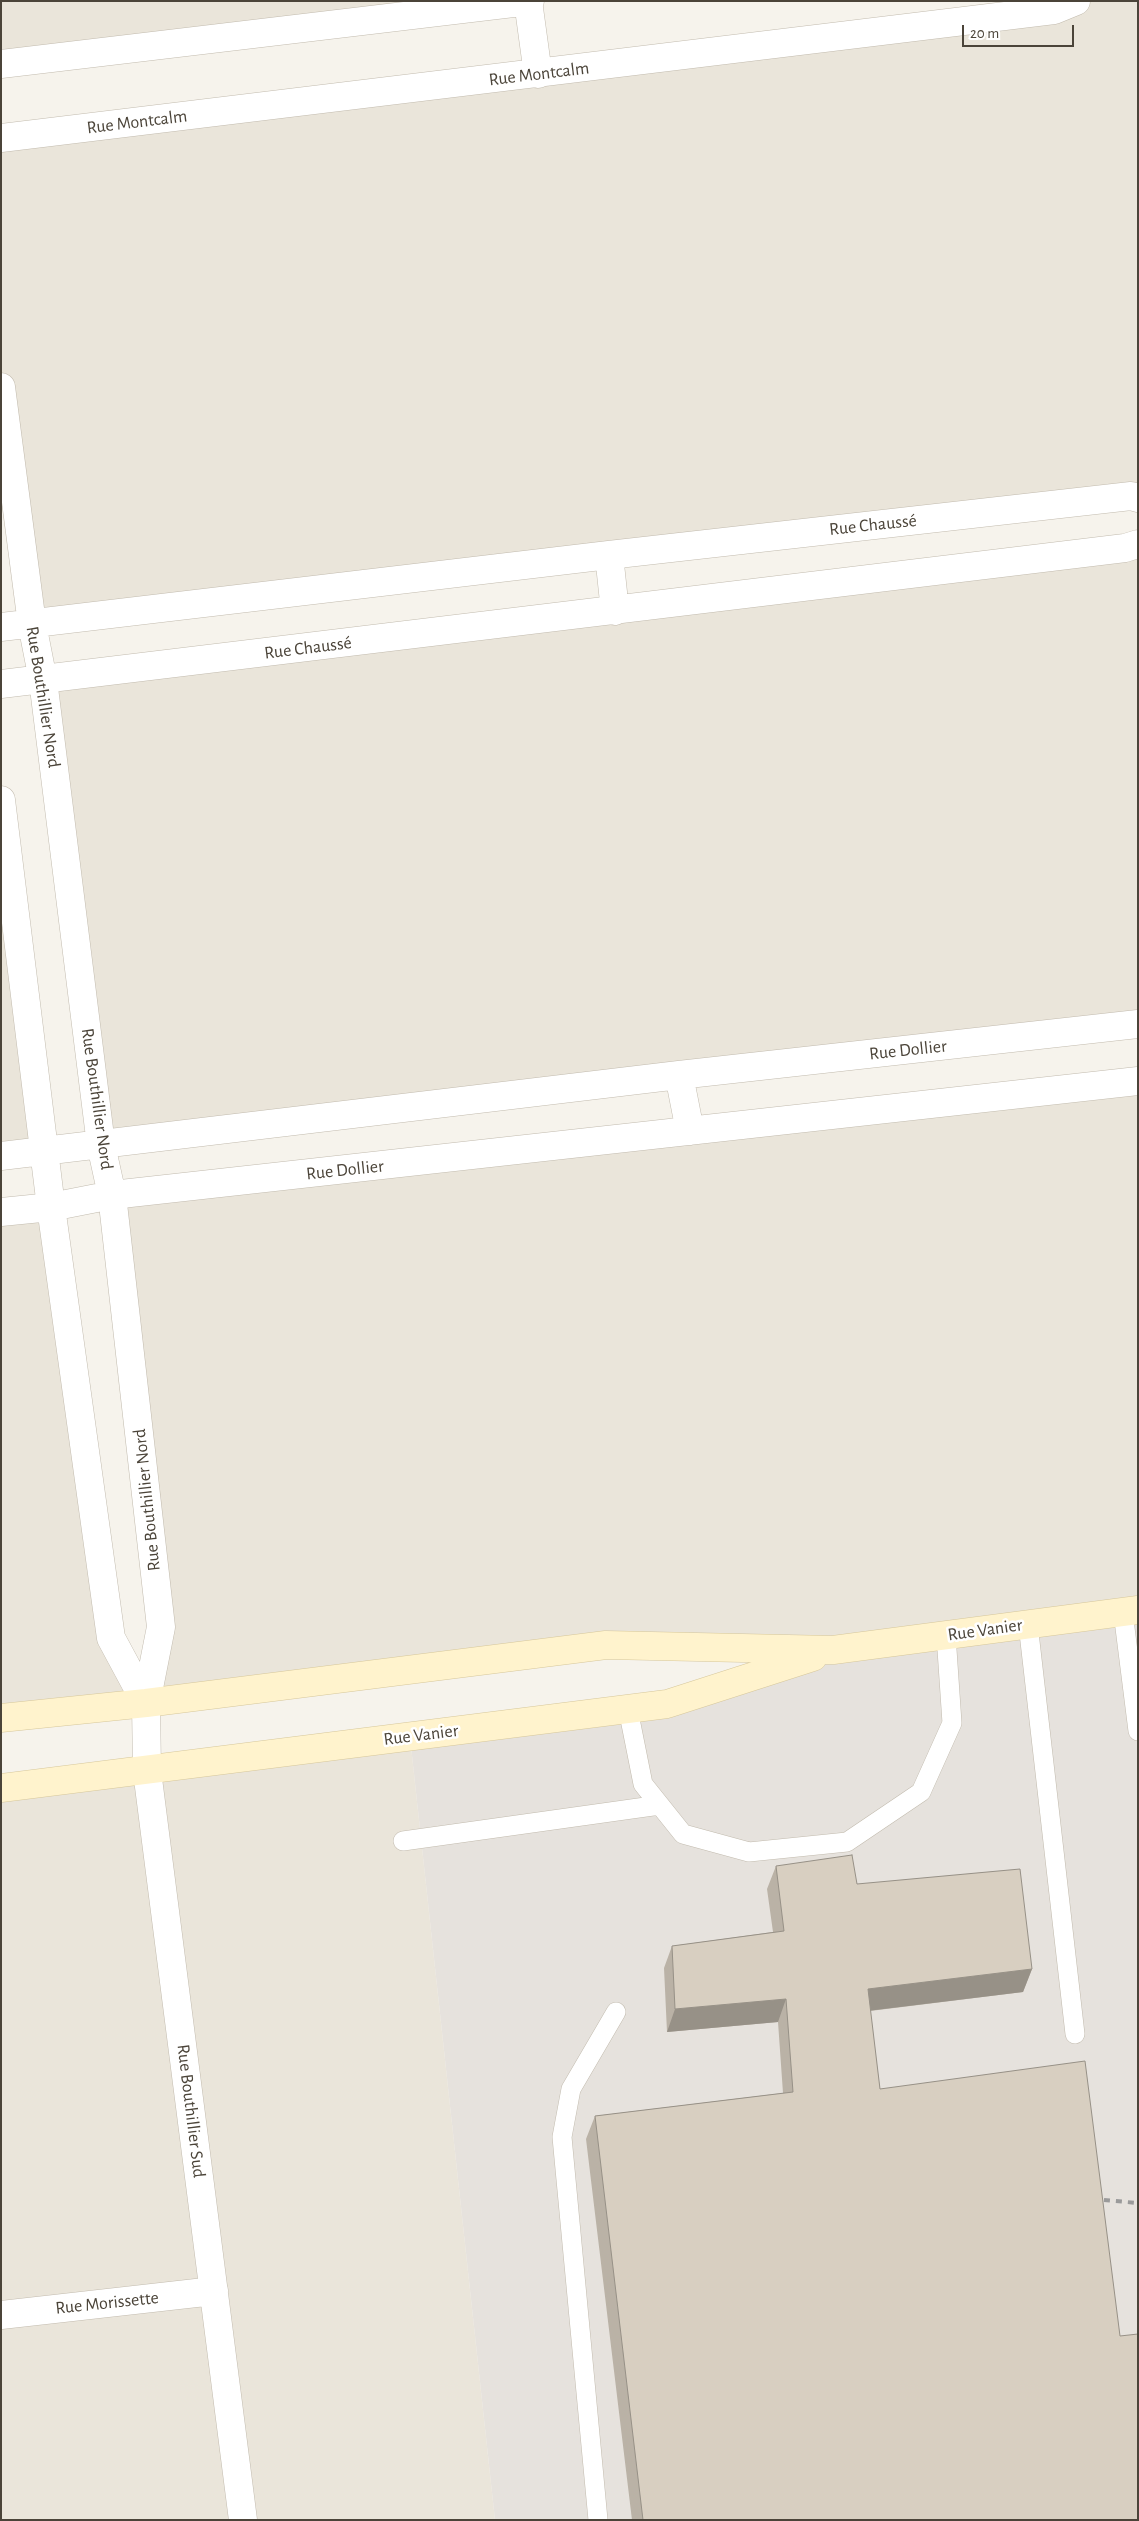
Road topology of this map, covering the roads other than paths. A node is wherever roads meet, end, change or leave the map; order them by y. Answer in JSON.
{"nodes":[{"id":1,"x":529,"y":1,"type":"edge"},
{"id":2,"x":1076,"y":1,"type":"edge"},
{"id":3,"x":1,"y":64,"type":"edge"},
{"id":4,"x":538,"y":74,"type":"junction"},
{"id":5,"x":1,"y":138,"type":"edge"},
{"id":6,"x":1,"y":387,"type":"edge"},
{"id":7,"x":1138,"y":498,"type":"edge"},
{"id":8,"x":1138,"y":544,"type":"edge"},
{"id":9,"x":609,"y":555,"type":"junction"},
{"id":10,"x":615,"y":611,"type":"junction"},
{"id":11,"x":32,"y":624,"type":"junction"},
{"id":12,"x":1,"y":627,"type":"edge"},
{"id":13,"x":43,"y":680,"type":"junction"},
{"id":14,"x":1,"y":684,"type":"edge"},
{"id":15,"x":1,"y":800,"type":"edge"},
{"id":16,"x":1138,"y":1024,"type":"edge"},
{"id":17,"x":679,"y":1075,"type":"junction"},
{"id":18,"x":1138,"y":1081,"type":"edge"},
{"id":19,"x":690,"y":1131,"type":"junction"},
{"id":20,"x":101,"y":1145,"type":"junction"},
{"id":21,"x":45,"y":1151,"type":"junction"},
{"id":22,"x":1,"y":1156,"type":"edge"},
{"id":23,"x":112,"y":1195,"type":"junction"},
{"id":24,"x":50,"y":1207,"type":"junction"},
{"id":25,"x":1,"y":1212,"type":"edge"},
{"id":26,"x":1131,"y":1611,"type":"edge"},
{"id":27,"x":1028,"y":1624,"type":"junction"},
{"id":28,"x":946,"y":1635,"type":"junction"},
{"id":29,"x":833,"y":1650,"type":"junction"},
{"id":30,"x":146,"y":1703,"type":"junction"},
{"id":31,"x":628,"y":1708,"type":"junction"},
{"id":32,"x":1,"y":1718,"type":"edge"},
{"id":33,"x":1138,"y":1731,"type":"edge"},
{"id":34,"x":148,"y":1771,"type":"junction"},
{"id":35,"x":1,"y":1788,"type":"edge"},
{"id":36,"x":660,"y":1805,"type":"junction"},
{"id":37,"x":403,"y":1841,"type":"dead end"},
{"id":38,"x":616,"y":2012,"type":"dead end"},
{"id":39,"x":1075,"y":2034,"type":"dead end"},
{"id":40,"x":214,"y":2291,"type":"junction"},
{"id":41,"x":1,"y":2315,"type":"edge"},
{"id":42,"x":243,"y":2520,"type":"edge"},
{"id":43,"x":598,"y":2520,"type":"edge"}],
"edges":[{"from":1,"to":3,"type":"street"},
{"from":1,"to":4,"type":"street"},
{"from":2,"to":4,"type":"street","name":"Rue Montcalm"},
{"from":4,"to":5,"type":"street","name":"Rue Montcalm"},
{"from":6,"to":11,"type":"street","name":"Rue Bouthillier Nord"},
{"from":7,"to":9,"type":"street","name":"Rue Chaussé"},
{"from":8,"to":10,"type":"street","name":"Rue Chaussé"},
{"from":9,"to":10,"type":"street"},
{"from":9,"to":11,"type":"street","name":"Rue Chaussé"},
{"from":10,"to":13,"type":"street","name":"Rue Chaussé"},
{"from":11,"to":12,"type":"street","name":"Rue Chaussé"},
{"from":11,"to":13,"type":"street","name":"Rue Bouthillier Nord"},
{"from":13,"to":14,"type":"street","name":"Rue Chaussé"},
{"from":13,"to":20,"type":"street","name":"Rue Bouthillier Nord"},
{"from":15,"to":21,"type":"street"},
{"from":16,"to":17,"type":"street","name":"Rue Dollier"},
{"from":17,"to":19,"type":"street"},
{"from":17,"to":20,"type":"street","name":"Rue Dollier"},
{"from":18,"to":19,"type":"street","name":"Rue Dollier"},
{"from":19,"to":23,"type":"street","name":"Rue Dollier"},
{"from":20,"to":21,"type":"street","name":"Rue Dollier"},
{"from":20,"to":23,"type":"street","name":"Rue Bouthillier Nord"},
{"from":21,"to":22,"type":"street","name":"Rue Dollier"},
{"from":21,"to":24,"type":"street"},
{"from":23,"to":24,"type":"street","name":"Rue Dollier"},
{"from":23,"to":30,"type":"street","name":"Rue Bouthillier Nord"},
{"from":24,"to":25,"type":"street","name":"Rue Dollier"},
{"from":24,"to":30,"type":"street"},
{"from":26,"to":27,"type":"street","name":"Rue Vanier"},
{"from":26,"to":33,"type":"lane"},
{"from":27,"to":28,"type":"street","name":"Rue Vanier"},
{"from":27,"to":39,"type":"lane"},
{"from":28,"to":29,"type":"street","name":"Rue Vanier"},
{"from":28,"to":36,"type":"lane"},
{"from":29,"to":30,"type":"street","name":"Rue Vanier"},
{"from":29,"to":31,"type":"street","name":"Rue Vanier"},
{"from":30,"to":32,"type":"street","name":"Rue Vanier"},
{"from":30,"to":34,"type":"street","name":"Rue Bouthillier Sud"},
{"from":31,"to":34,"type":"street","name":"Rue Vanier"},
{"from":31,"to":36,"type":"lane"},
{"from":34,"to":35,"type":"street","name":"Rue Vanier"},
{"from":34,"to":40,"type":"street","name":"Rue Bouthillier Sud"},
{"from":36,"to":37,"type":"lane"},
{"from":38,"to":43,"type":"lane"},
{"from":40,"to":41,"type":"street","name":"Rue Morissette"},
{"from":40,"to":42,"type":"street","name":"Rue Bouthillier Sud"}]}
